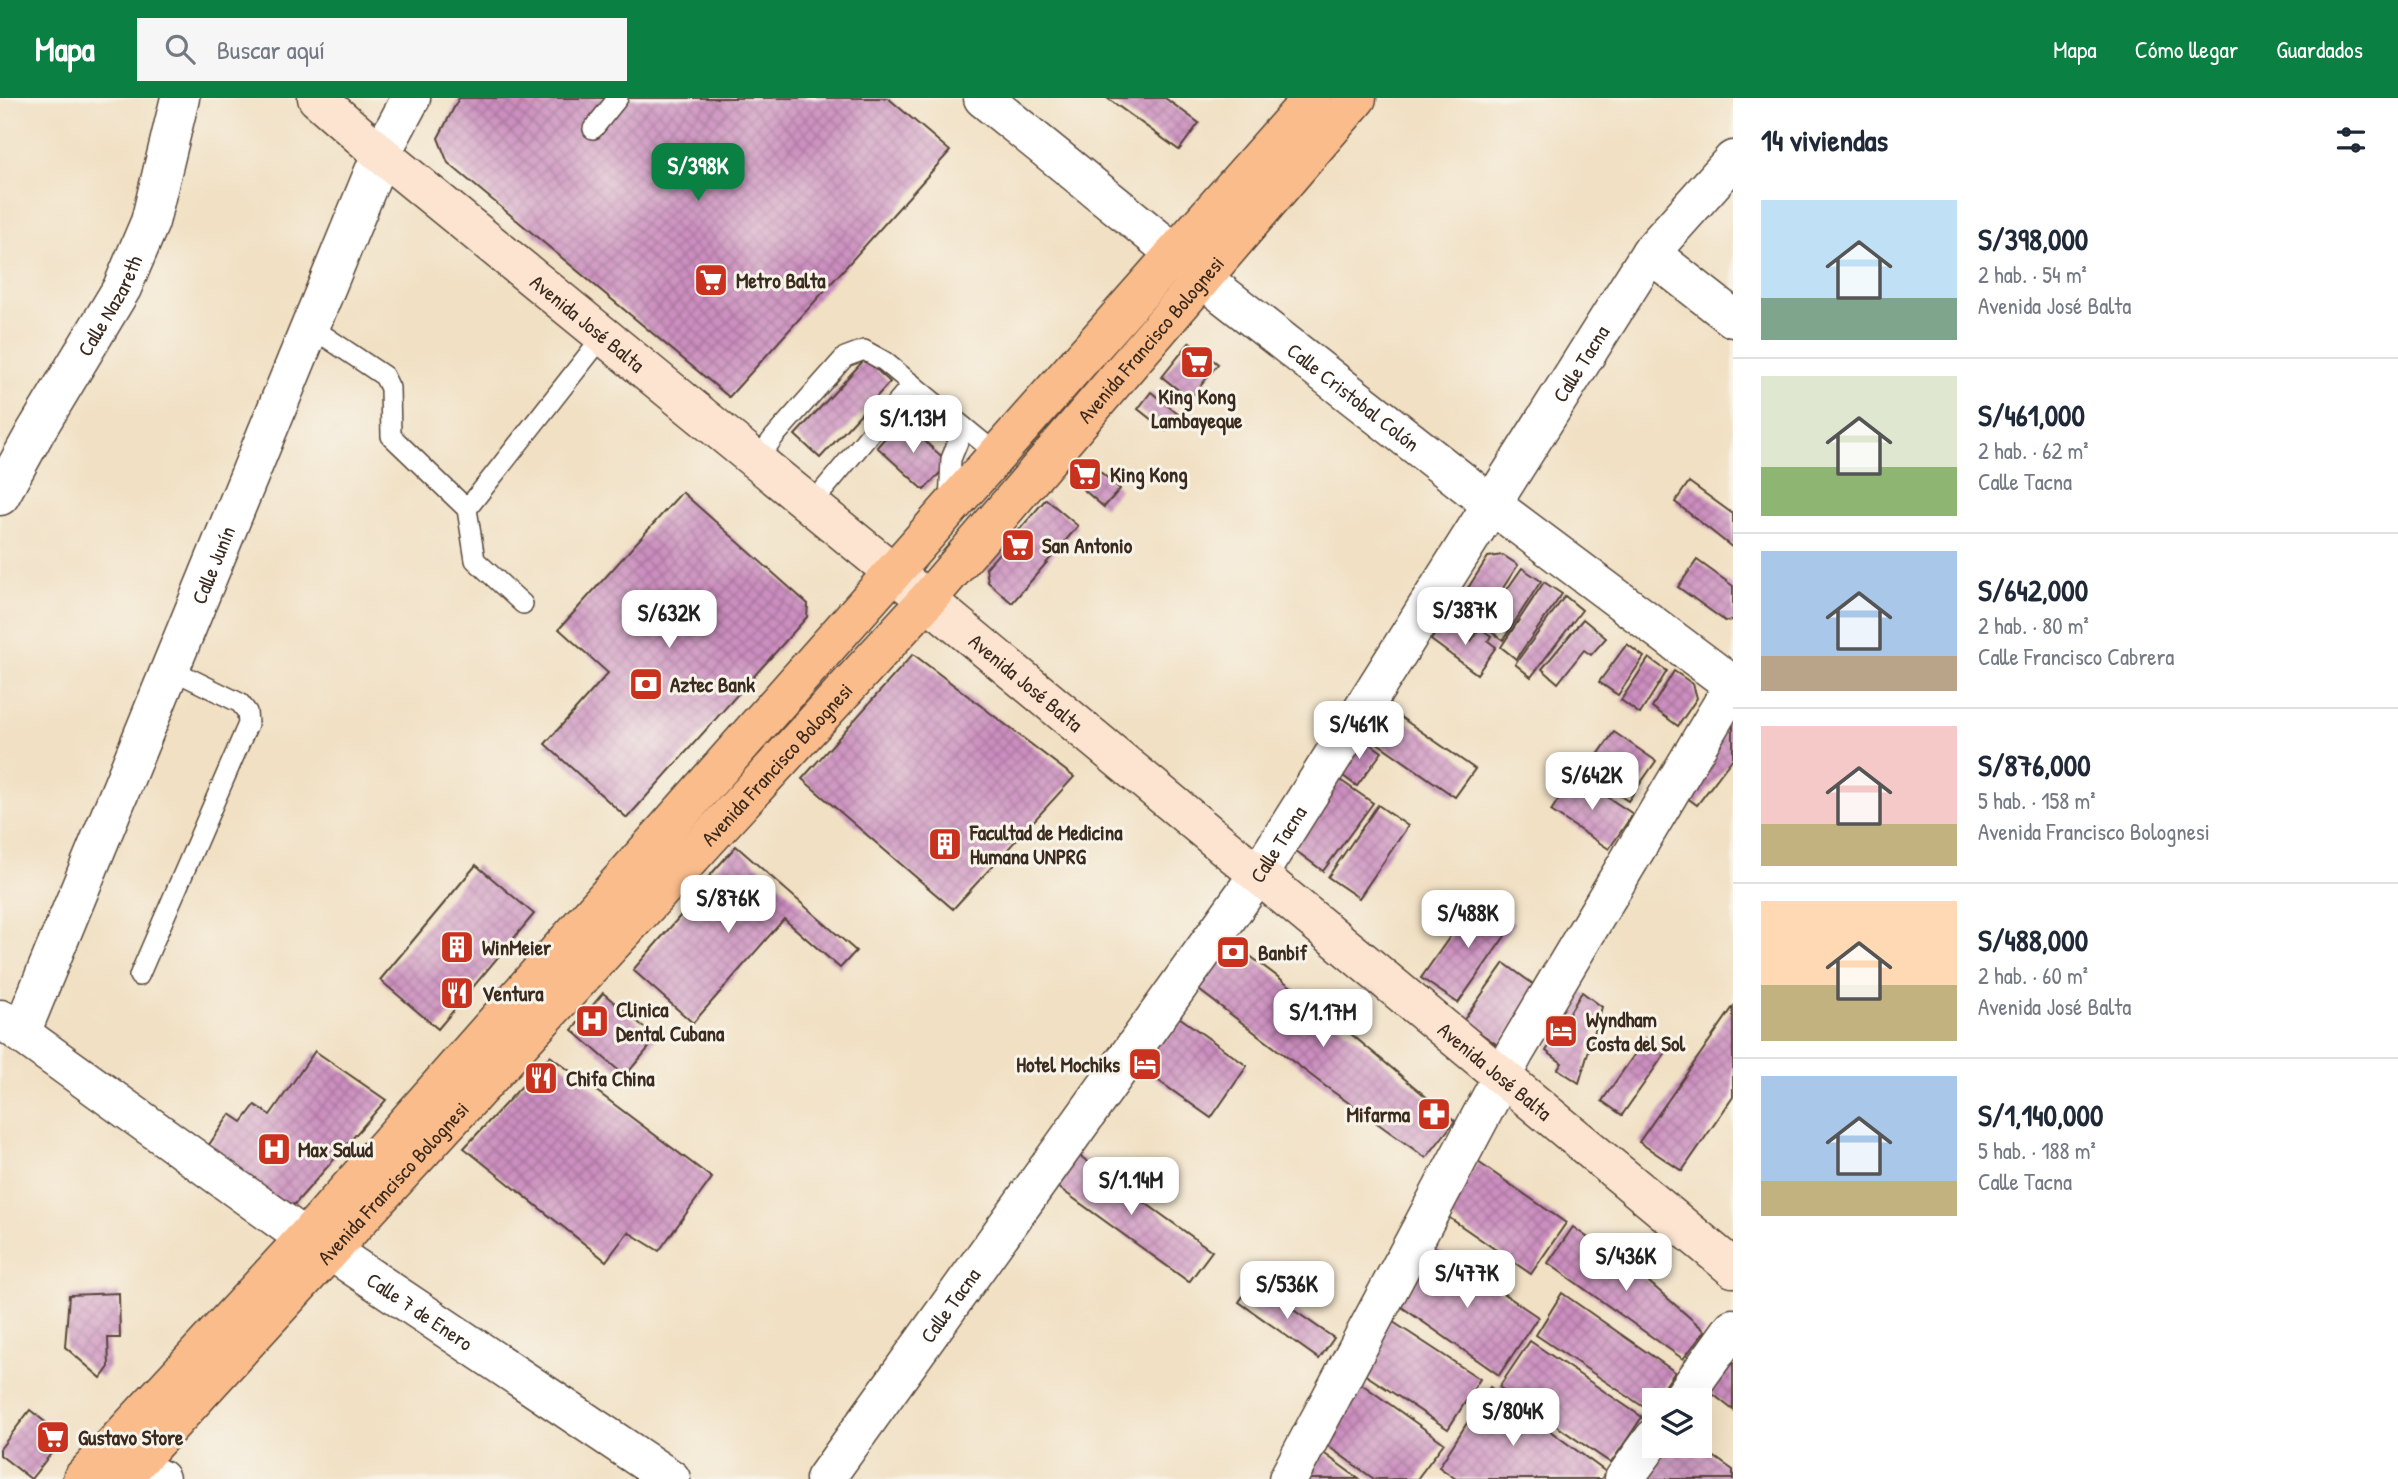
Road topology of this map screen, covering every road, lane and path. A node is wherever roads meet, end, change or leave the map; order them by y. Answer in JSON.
{"nodes":[{"id":1,"x":180,"y":98,"type":"edge"},
{"id":2,"x":317,"y":98,"type":"edge"},
{"id":3,"x":411,"y":98,"type":"edge"},
{"id":4,"x":618,"y":98,"type":"edge"},
{"id":5,"x":983,"y":98,"type":"edge"},
{"id":6,"x":1312,"y":98,"type":"edge"},
{"id":7,"x":1357,"y":98,"type":"edge"},
{"id":8,"x":593,"y":129,"type":"dead end"},
{"id":9,"x":381,"y":154,"type":"junction"},
{"id":10,"x":1733,"y":160,"type":"edge"},
{"id":11,"x":1650,"y":253,"type":"junction"},
{"id":12,"x":1190,"y":266,"type":"junction"},
{"id":13,"x":1733,"y":318,"type":"edge"},
{"id":14,"x":311,"y":327,"type":"junction"},
{"id":15,"x":603,"y":336,"type":"junction"},
{"id":16,"x":912,"y":384,"type":"junction"},
{"id":17,"x":964,"y":427,"type":"junction"},
{"id":18,"x":998,"y":455,"type":"junction"},
{"id":19,"x":756,"y":461,"type":"junction"},
{"id":20,"x":0,"y":496,"type":"edge"},
{"id":21,"x":1491,"y":504,"type":"junction"},
{"id":22,"x":810,"y":506,"type":"junction"},
{"id":23,"x":467,"y":509,"type":"junction"},
{"id":24,"x":948,"y":510,"type":"junction"},
{"id":25,"x":892,"y":573,"type":"junction"},
{"id":26,"x":927,"y":600,"type":"junction"},
{"id":27,"x":523,"y":604,"type":"dead end"},
{"id":28,"x":171,"y":669,"type":"junction"},
{"id":29,"x":1733,"y":686,"type":"edge"},
{"id":30,"x":1258,"y":875,"type":"junction"},
{"id":31,"x":139,"y":976,"type":"dead end"},
{"id":32,"x":10,"y":1026,"type":"edge"},
{"id":33,"x":1502,"y":1077,"type":"junction"},
{"id":34,"x":318,"y":1245,"type":"junction"},
{"id":35,"x":1733,"y":1268,"type":"edge"},
{"id":36,"x":1733,"y":1328,"type":"edge"},
{"id":37,"x":184,"y":1370,"type":"junction"},
{"id":38,"x":1690,"y":1388,"type":"edge"},
{"id":39,"x":169,"y":1426,"type":"junction"},
{"id":40,"x":1642,"y":1454,"type":"edge"},
{"id":41,"x":146,"y":1478,"type":"edge"},
{"id":42,"x":82,"y":1479,"type":"edge"},
{"id":43,"x":671,"y":1479,"type":"edge"},
{"id":44,"x":825,"y":1479,"type":"edge"},
{"id":45,"x":1288,"y":1479,"type":"edge"},
{"id":46,"x":1624,"y":1479,"type":"edge"}],
"edges":[{"from":1,"to":20,"type":"street","name":"Calle Nazareth"},
{"from":2,"to":9,"type":"main road","name":"Avenida José Balta"},
{"from":3,"to":9,"type":"street","name":"Calle Junín"},
{"from":4,"to":8,"type":"lane"},
{"from":5,"to":12,"type":"street","name":"Calle Cristobal Colón"},
{"from":6,"to":12,"type":"main road","name":"Avenida Francisco Bolognesi"},
{"from":7,"to":12,"type":"main road","name":"Avenida Francisco Bolognesi"},
{"from":9,"to":14,"type":"street","name":"Calle Junín"},
{"from":9,"to":15,"type":"main road","name":"Avenida José Balta"},
{"from":10,"to":11,"type":"street","name":"Calle Tacna"},
{"from":11,"to":13,"type":"street"},
{"from":11,"to":21,"type":"street","name":"Calle Tacna"},
{"from":12,"to":18,"type":"main road","name":"Avenida Francisco Bolognesi"},
{"from":12,"to":21,"type":"street","name":"Calle Cristobal Colón"},
{"from":12,"to":26,"type":"main road","name":"Avenida Francisco Bolognesi"},
{"from":14,"to":23,"type":"lane"},
{"from":14,"to":28,"type":"street","name":"Calle Junín"},
{"from":15,"to":19,"type":"main road","name":"Avenida José Balta"},
{"from":15,"to":23,"type":"lane"},
{"from":16,"to":17,"type":"lane"},
{"from":16,"to":19,"type":"lane"},
{"from":16,"to":22,"type":"lane"},
{"from":17,"to":18,"type":"lane"},
{"from":17,"to":24,"type":"lane"},
{"from":18,"to":24,"type":"main road","name":"Avenida Francisco Bolognesi"},
{"from":19,"to":22,"type":"main road","name":"Avenida José Balta"},
{"from":21,"to":29,"type":"street","name":"Calle Cristobal Colón"},
{"from":21,"to":30,"type":"street","name":"Calle Tacna"},
{"from":22,"to":25,"type":"main road","name":"Avenida José Balta"},
{"from":23,"to":27,"type":"lane"},
{"from":24,"to":25,"type":"main road","name":"Avenida Francisco Bolognesi"},
{"from":25,"to":26,"type":"main road","name":"Avenida José Balta"},
{"from":25,"to":34,"type":"main road","name":"Avenida Francisco Bolognesi"},
{"from":26,"to":30,"type":"main road","name":"Avenida José Balta"},
{"from":26,"to":34,"type":"main road","name":"Avenida Francisco Bolognesi"},
{"from":28,"to":31,"type":"lane"},
{"from":28,"to":32,"type":"street","name":"Calle Junín"},
{"from":29,"to":33,"type":"street"},
{"from":30,"to":33,"type":"main road","name":"Avenida José Balta"},
{"from":30,"to":44,"type":"street","name":"Calle Tacna"},
{"from":32,"to":34,"type":"street","name":"Calle 7 de Enero"},
{"from":33,"to":35,"type":"main road","name":"Avenida José Balta"},
{"from":33,"to":45,"type":"street"},
{"from":34,"to":37,"type":"main road","name":"Avenida Francisco Bolognesi"},
{"from":34,"to":39,"type":"main road","name":"Avenida Francisco Bolognesi"},
{"from":34,"to":43,"type":"street","name":"Calle 7 de Enero"},
{"from":36,"to":38,"type":"street"},
{"from":37,"to":39,"type":"main road"},
{"from":37,"to":42,"type":"main road","name":"Avenida Francisco Bolognesi"},
{"from":39,"to":41,"type":"main road","name":"Avenida Francisco Bolognesi"},
{"from":40,"to":46,"type":"street"}]}
